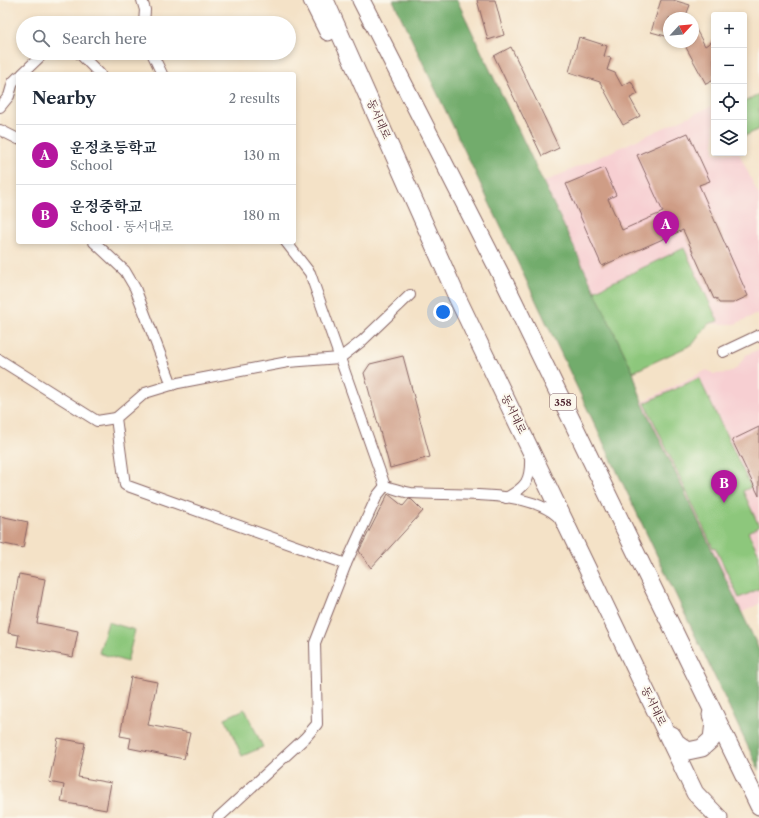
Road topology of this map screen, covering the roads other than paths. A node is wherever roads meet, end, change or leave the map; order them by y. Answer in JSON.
{"nodes":[{"id":1,"x":142,"y":0,"type":"edge"},
{"id":2,"x":312,"y":0,"type":"edge"},
{"id":3,"x":326,"y":0,"type":"edge"},
{"id":4,"x":361,"y":0,"type":"edge"},
{"id":5,"x":373,"y":0,"type":"edge"},
{"id":6,"x":145,"y":16,"type":"edge"},
{"id":7,"x":37,"y":60,"type":"edge"},
{"id":8,"x":86,"y":60,"type":"edge"},
{"id":9,"x":155,"y":60,"type":"edge"},
{"id":10,"x":24,"y":72,"type":"edge"},
{"id":11,"x":98,"y":72,"type":"edge"},
{"id":12,"x":161,"y":72,"type":"edge"},
{"id":13,"x":16,"y":79,"type":"edge"},
{"id":14,"x":0,"y":107,"type":"edge"},
{"id":15,"x":0,"y":130,"type":"edge"},
{"id":16,"x":16,"y":138,"type":"edge"},
{"id":17,"x":96,"y":244,"type":"edge"},
{"id":18,"x":288,"y":244,"type":"edge"},
{"id":19,"x":501,"y":275,"type":"junction"},
{"id":20,"x":410,"y":295,"type":"dead end"},
{"id":21,"x":457,"y":297,"type":"junction"},
{"id":22,"x":759,"y":335,"type":"edge"},
{"id":23,"x":723,"y":352,"type":"dead end"},
{"id":24,"x":340,"y":358,"type":"junction"},
{"id":25,"x":0,"y":360,"type":"edge"},
{"id":26,"x":172,"y":385,"type":"junction"},
{"id":27,"x":116,"y":418,"type":"junction"},
{"id":28,"x":522,"y":430,"type":"junction"},
{"id":29,"x":385,"y":486,"type":"junction"},
{"id":30,"x":506,"y":498,"type":"junction"},
{"id":31,"x":571,"y":534,"type":"junction"},
{"id":32,"x":346,"y":564,"type":"junction"},
{"id":33,"x":702,"y":689,"type":"junction"},
{"id":34,"x":655,"y":709,"type":"junction"},
{"id":35,"x":759,"y":806,"type":"edge"},
{"id":36,"x":218,"y":818,"type":"edge"},
{"id":37,"x":719,"y":818,"type":"edge"}],
"edges":[{"from":1,"to":6,"type":"street"},
{"from":2,"to":21,"type":"highway"},
{"from":3,"to":21,"type":"highway","name":"동서대로"},
{"from":4,"to":19,"type":"highway","number":"358"},
{"from":5,"to":19,"type":"highway"},
{"from":7,"to":10,"type":"street"},
{"from":8,"to":11,"type":"street"},
{"from":9,"to":12,"type":"street"},
{"from":13,"to":14,"type":"street"},
{"from":15,"to":16,"type":"street"},
{"from":17,"to":26,"type":"street"},
{"from":18,"to":24,"type":"street"},
{"from":19,"to":33,"type":"highway","number":"358"},
{"from":20,"to":24,"type":"street"},
{"from":21,"to":28,"type":"highway","name":"동서대로"},
{"from":22,"to":23,"type":"street"},
{"from":24,"to":26,"type":"street"},
{"from":24,"to":29,"type":"street"},
{"from":25,"to":27,"type":"street"},
{"from":26,"to":27,"type":"street"},
{"from":27,"to":32,"type":"street"},
{"from":28,"to":30,"type":"street"},
{"from":28,"to":31,"type":"highway","name":"동서대로"},
{"from":29,"to":30,"type":"street"},
{"from":29,"to":32,"type":"street"},
{"from":30,"to":31,"type":"street"},
{"from":31,"to":34,"type":"highway","name":"동서대로"},
{"from":32,"to":36,"type":"street"},
{"from":33,"to":34,"type":"highway"},
{"from":33,"to":35,"type":"highway","number":"358"},
{"from":34,"to":37,"type":"highway","name":"동서대로"}]}
